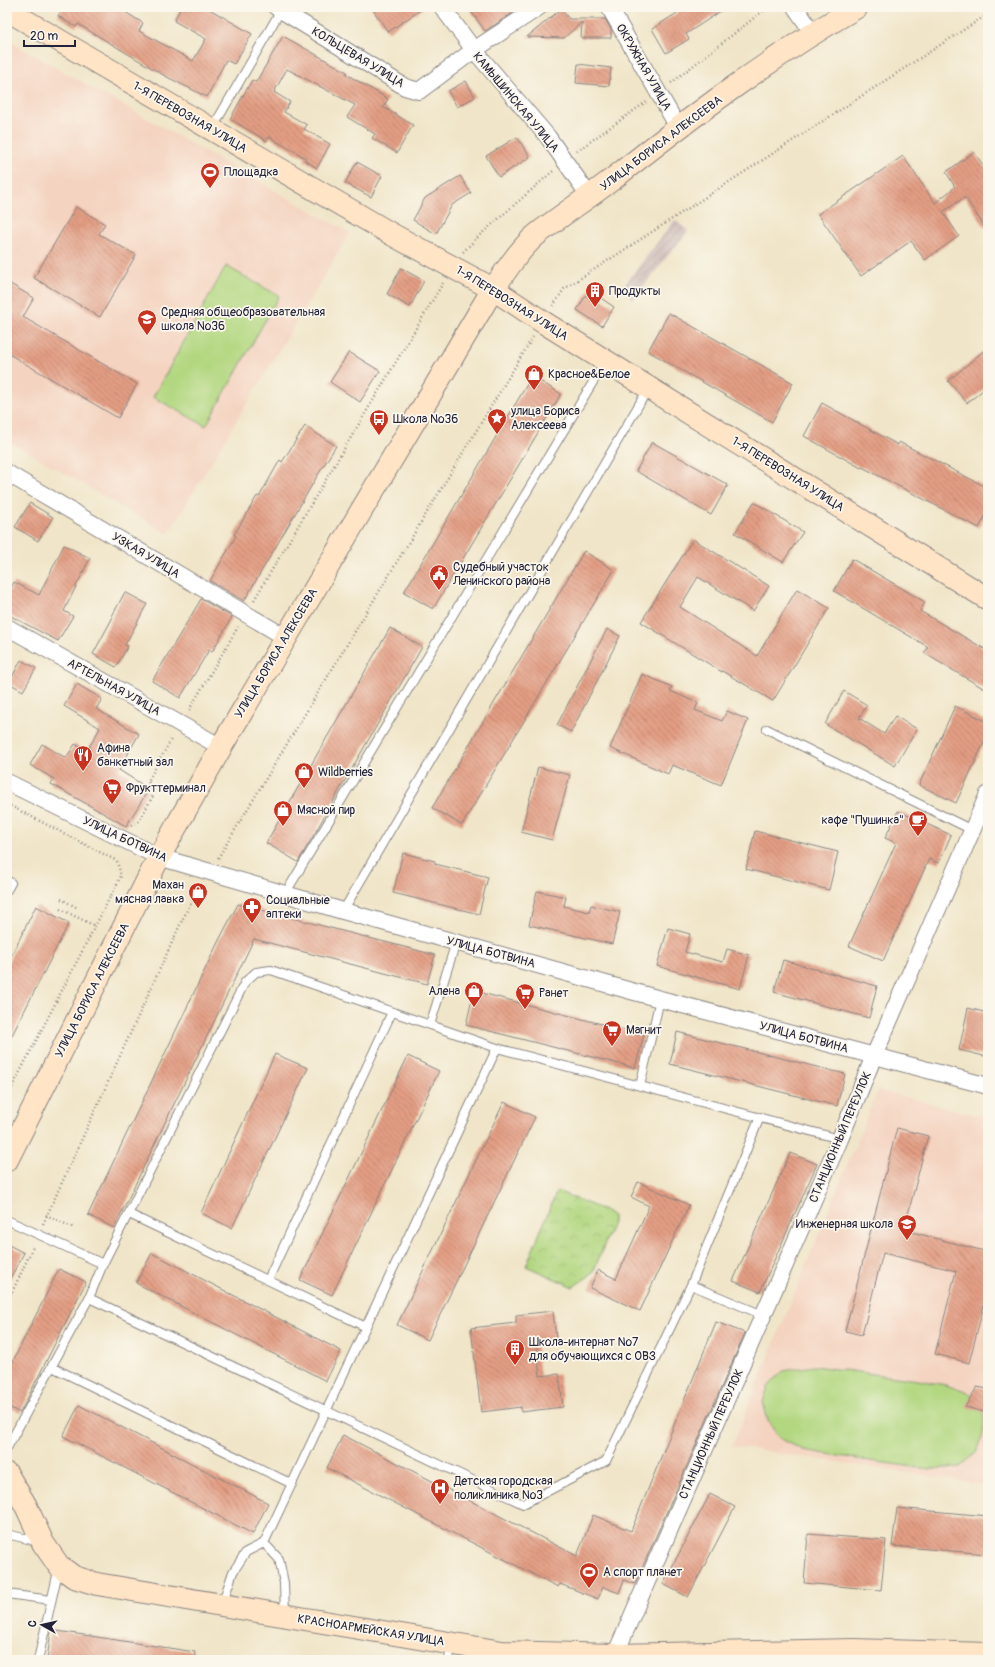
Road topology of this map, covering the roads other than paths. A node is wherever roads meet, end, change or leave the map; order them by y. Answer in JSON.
{"nodes":[{"id":1,"x":442,"y":7,"type":"edge"},
{"id":2,"x":539,"y":7,"type":"edge"},
{"id":3,"x":609,"y":7,"type":"edge"},
{"id":4,"x":795,"y":7,"type":"edge"},
{"id":5,"x":857,"y":7,"type":"edge"},
{"id":6,"x":278,"y":9,"type":"edge"},
{"id":7,"x":7,"y":10,"type":"edge"},
{"id":8,"x":813,"y":33,"type":"junction"},
{"id":9,"x":474,"y":50,"type":"junction"},
{"id":10,"x":678,"y":127,"type":"junction"},
{"id":11,"x":212,"y":129,"type":"junction"},
{"id":12,"x":590,"y":197,"type":"junction"},
{"id":13,"x":493,"y":289,"type":"junction"},
{"id":14,"x":606,"y":361,"type":"junction"},
{"id":15,"x":649,"y":388,"type":"junction"},
{"id":16,"x":7,"y":473,"type":"edge"},
{"id":17,"x":988,"y":599,"type":"edge"},
{"id":18,"x":7,"y":627,"type":"edge"},
{"id":19,"x":286,"y":637,"type":"junction"},
{"id":20,"x":767,"y":729,"type":"dead end"},
{"id":21,"x":221,"y":746,"type":"junction"},
{"id":22,"x":7,"y":782,"type":"edge"},
{"id":23,"x":988,"y":794,"type":"edge"},
{"id":24,"x":972,"y":830,"type":"junction"},
{"id":25,"x":159,"y":856,"type":"junction"},
{"id":26,"x":7,"y":880,"type":"edge"},
{"id":27,"x":7,"y":890,"type":"edge"},
{"id":28,"x":285,"y":894,"type":"junction"},
{"id":29,"x":343,"y":911,"type":"junction"},
{"id":30,"x":456,"y":942,"type":"junction"},
{"id":31,"x":660,"y":999,"type":"junction"},
{"id":32,"x":392,"y":1012,"type":"junction"},
{"id":33,"x":430,"y":1025,"type":"junction"},
{"id":34,"x":497,"y":1048,"type":"junction"},
{"id":35,"x":874,"y":1056,"type":"junction"},
{"id":36,"x":640,"y":1086,"type":"junction"},
{"id":37,"x":988,"y":1086,"type":"edge"},
{"id":38,"x":760,"y":1117,"type":"junction"},
{"id":39,"x":840,"y":1139,"type":"junction"},
{"id":40,"x":7,"y":1160,"type":"edge"},
{"id":41,"x":128,"y":1214,"type":"junction"},
{"id":42,"x":7,"y":1220,"type":"edge"},
{"id":43,"x":103,"y":1264,"type":"junction"},
{"id":44,"x":268,"y":1280,"type":"junction"},
{"id":45,"x":691,"y":1285,"type":"junction"},
{"id":46,"x":89,"y":1298,"type":"junction"},
{"id":47,"x":763,"y":1315,"type":"junction"},
{"id":48,"x":366,"y":1327,"type":"junction"},
{"id":49,"x":52,"y":1367,"type":"junction"},
{"id":50,"x":327,"y":1412,"type":"junction"},
{"id":51,"x":7,"y":1448,"type":"edge"},
{"id":52,"x":7,"y":1474,"type":"edge"},
{"id":53,"x":292,"y":1484,"type":"junction"},
{"id":54,"x":7,"y":1534,"type":"edge"},
{"id":55,"x":43,"y":1543,"type":"junction"},
{"id":56,"x":264,"y":1543,"type":"junction"},
{"id":57,"x":59,"y":1566,"type":"junction"},
{"id":58,"x":7,"y":1594,"type":"edge"},
{"id":59,"x":51,"y":1600,"type":"junction"},
{"id":60,"x":221,"y":1605,"type":"junction"},
{"id":61,"x":286,"y":1616,"type":"junction"},
{"id":62,"x":450,"y":1652,"type":"edge"},
{"id":63,"x":988,"y":1654,"type":"edge"},
{"id":64,"x":615,"y":1655,"type":"junction"},
{"id":65,"x":38,"y":1660,"type":"edge"}],
"edges":[{"from":1,"to":9,"type":"street","name":"КАМЫШИНСКАЯ УЛИЦА"},
{"from":2,"to":9,"type":"street","name":"КОЛЬЦЕВАЯ УЛИЦА"},
{"from":3,"to":10,"type":"street","name":"ОКРУЖНАЯ УЛИЦА"},
{"from":4,"to":8,"type":"street"},
{"from":5,"to":8,"type":"main road","name":"УЛИЦА БОРИСА АЛЕКСЕЕВА"},
{"from":6,"to":9,"type":"street","name":"КОЛЬЦЕВАЯ УЛИЦА"},
{"from":6,"to":11,"type":"lane"},
{"from":7,"to":11,"type":"main road","name":"1-Я ПЕРЕВОЗНАЯ УЛИЦА"},
{"from":8,"to":10,"type":"main road","name":"УЛИЦА БОРИСА АЛЕКСЕЕВА"},
{"from":9,"to":12,"type":"street","name":"КАМЫШИНСКАЯ УЛИЦА"},
{"from":10,"to":12,"type":"main road","name":"УЛИЦА БОРИСА АЛЕКСЕЕВА"},
{"from":11,"to":13,"type":"main road","name":"1-Я ПЕРЕВОЗНАЯ УЛИЦА"},
{"from":12,"to":13,"type":"main road","name":"УЛИЦА БОРИСА АЛЕКСЕЕВА"},
{"from":13,"to":14,"type":"main road","name":"1-Я ПЕРЕВОЗНАЯ УЛИЦА"},
{"from":13,"to":19,"type":"main road","name":"УЛИЦА БОРИСА АЛЕКСЕЕВА"},
{"from":14,"to":15,"type":"main road","name":"1-Я ПЕРЕВОЗНАЯ УЛИЦА"},
{"from":14,"to":28,"type":"lane"},
{"from":15,"to":17,"type":"main road","name":"1-Я ПЕРЕВОЗНАЯ УЛИЦА"},
{"from":15,"to":29,"type":"lane"},
{"from":16,"to":19,"type":"street","name":"УЗКАЯ УЛИЦА"},
{"from":18,"to":21,"type":"street","name":"АРТЕЛЬНАЯ УЛИЦА"},
{"from":19,"to":21,"type":"main road","name":"УЛИЦА БОРИСА АЛЕКСЕЕВА"},
{"from":20,"to":24,"type":"lane"},
{"from":21,"to":25,"type":"main road","name":"УЛИЦА БОРИСА АЛЕКСЕЕВА"},
{"from":22,"to":25,"type":"street","name":"УЛИЦА БОТВИНА"},
{"from":23,"to":24,"type":"street","name":"СТАНЦИОННЫЙ ПЕРЕУЛОК"},
{"from":24,"to":35,"type":"street","name":"СТАНЦИОННЫЙ ПЕРЕУЛОК"},
{"from":25,"to":28,"type":"street","name":"УЛИЦА БОТВИНА"},
{"from":25,"to":40,"type":"main road","name":"УЛИЦА БОРИСА АЛЕКСЕЕВА"},
{"from":26,"to":27,"type":"lane"},
{"from":28,"to":29,"type":"street","name":"УЛИЦА БОТВИНА"},
{"from":29,"to":30,"type":"street","name":"УЛИЦА БОТВИНА"},
{"from":30,"to":31,"type":"street","name":"УЛИЦА БОТВИНА"},
{"from":30,"to":33,"type":"lane"},
{"from":31,"to":35,"type":"street","name":"УЛИЦА БОТВИНА"},
{"from":31,"to":36,"type":"lane"},
{"from":32,"to":33,"type":"lane"},
{"from":32,"to":41,"type":"lane"},
{"from":32,"to":44,"type":"lane"},
{"from":33,"to":34,"type":"lane"},
{"from":34,"to":36,"type":"lane"},
{"from":34,"to":48,"type":"lane"},
{"from":35,"to":37,"type":"street","name":"УЛИЦА БОТВИНА"},
{"from":35,"to":39,"type":"street","name":"СТАНЦИОННЫЙ ПЕРЕУЛОК"},
{"from":36,"to":38,"type":"lane"},
{"from":38,"to":39,"type":"lane"},
{"from":38,"to":45,"type":"lane"},
{"from":39,"to":47,"type":"street","name":"СТАНЦИОННЫЙ ПЕРЕУЛОК"},
{"from":41,"to":43,"type":"lane"},
{"from":41,"to":44,"type":"lane"},
{"from":42,"to":43,"type":"lane"},
{"from":43,"to":46,"type":"lane"},
{"from":44,"to":48,"type":"lane"},
{"from":45,"to":47,"type":"lane"},
{"from":45,"to":50,"type":"lane"},
{"from":46,"to":49,"type":"lane"},
{"from":46,"to":50,"type":"lane"},
{"from":47,"to":64,"type":"street","name":"СТАНЦИОННЫЙ ПЕРЕУЛОК"},
{"from":48,"to":50,"type":"lane"},
{"from":49,"to":51,"type":"lane"},
{"from":49,"to":53,"type":"lane"},
{"from":50,"to":53,"type":"lane"},
{"from":52,"to":55,"type":"main road","name":"КРАСНОАРМЕЙСКАЯ УЛИЦА"},
{"from":53,"to":56,"type":"lane"},
{"from":54,"to":55,"type":"lane"},
{"from":55,"to":57,"type":"main road","name":"КРАСНОАРМЕЙСКАЯ УЛИЦА"},
{"from":56,"to":60,"type":"lane"},
{"from":56,"to":61,"type":"lane"},
{"from":57,"to":59,"type":"lane"},
{"from":57,"to":60,"type":"main road","name":"КРАСНОАРМЕЙСКАЯ УЛИЦА"},
{"from":58,"to":59,"type":"lane"},
{"from":59,"to":65,"type":"lane"},
{"from":60,"to":61,"type":"main road","name":"КРАСНОАРМЕЙСКАЯ УЛИЦА"},
{"from":61,"to":62,"type":"main road","name":"КРАСНОАРМЕЙСКАЯ УЛИЦА"},
{"from":62,"to":64,"type":"main road","name":"КРАСНОАРМЕЙСКАЯ УЛИЦА"},
{"from":63,"to":64,"type":"main road","name":"КРАСНОАРМЕЙСКАЯ УЛИЦА"}]}
